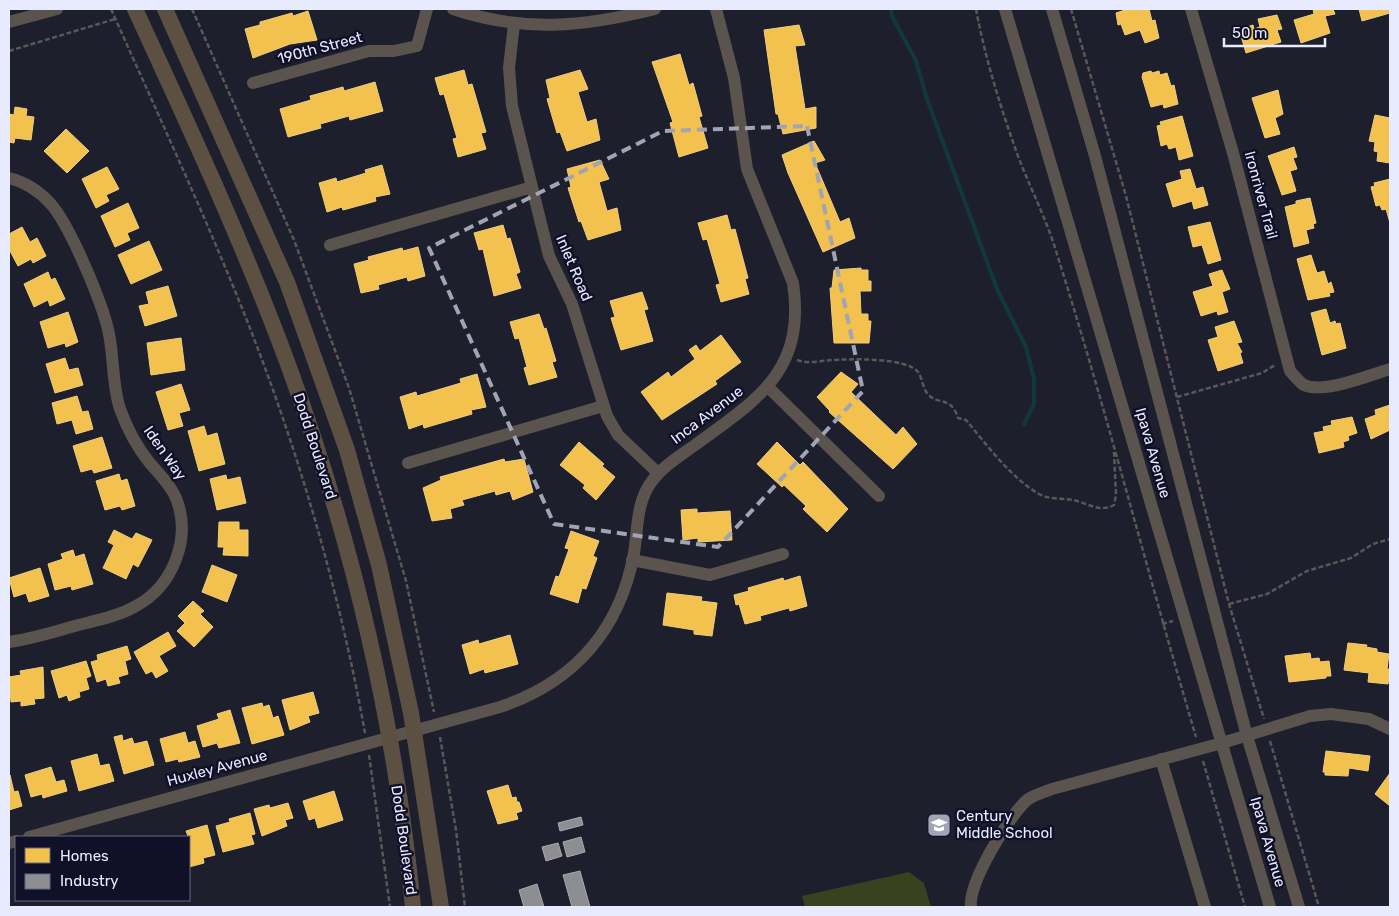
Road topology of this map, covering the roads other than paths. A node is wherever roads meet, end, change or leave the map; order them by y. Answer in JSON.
{"nodes":[{"id":1,"x":57,"y":9,"type":"edge"},
{"id":2,"x":135,"y":9,"type":"edge"},
{"id":3,"x":165,"y":9,"type":"edge"},
{"id":4,"x":427,"y":9,"type":"edge"},
{"id":5,"x":453,"y":9,"type":"edge"},
{"id":6,"x":655,"y":9,"type":"edge"},
{"id":7,"x":716,"y":9,"type":"edge"},
{"id":8,"x":1005,"y":9,"type":"edge"},
{"id":9,"x":1052,"y":9,"type":"edge"},
{"id":10,"x":1191,"y":9,"type":"edge"},
{"id":11,"x":9,"y":22,"type":"edge"},
{"id":12,"x":514,"y":24,"type":"junction"},
{"id":13,"x":253,"y":83,"type":"dead end"},
{"id":14,"x":9,"y":178,"type":"edge"},
{"id":15,"x":532,"y":188,"type":"junction"},
{"id":16,"x":330,"y":245,"type":"dead end"},
{"id":17,"x":1390,"y":369,"type":"edge"},
{"id":18,"x":768,"y":387,"type":"junction"},
{"id":19,"x":603,"y":406,"type":"junction"},
{"id":20,"x":408,"y":462,"type":"dead end"},
{"id":21,"x":658,"y":473,"type":"junction"},
{"id":22,"x":880,"y":496,"type":"dead end"},
{"id":23,"x":783,"y":554,"type":"dead end"},
{"id":24,"x":632,"y":560,"type":"junction"},
{"id":25,"x":9,"y":642,"type":"edge"},
{"id":26,"x":1390,"y":729,"type":"edge"},
{"id":27,"x":415,"y":732,"type":"junction"},
{"id":28,"x":1247,"y":736,"type":"junction"},
{"id":29,"x":389,"y":739,"type":"junction"},
{"id":30,"x":1222,"y":743,"type":"junction"},
{"id":31,"x":1161,"y":759,"type":"junction"},
{"id":32,"x":33,"y":836,"type":"edge"},
{"id":33,"x":413,"y":907,"type":"edge"},
{"id":34,"x":441,"y":907,"type":"edge"},
{"id":35,"x":971,"y":907,"type":"edge"},
{"id":36,"x":1205,"y":907,"type":"edge"},
{"id":37,"x":1270,"y":907,"type":"edge"},
{"id":38,"x":1299,"y":907,"type":"edge"}],
"edges":[{"from":1,"to":11,"type":"street"},
{"from":2,"to":29,"type":"main road","name":"Dodd Boulevard"},
{"from":3,"to":27,"type":"main road","name":"Dodd Boulevard"},
{"from":4,"to":13,"type":"street","name":"190th Street"},
{"from":5,"to":12,"type":"street"},
{"from":6,"to":12,"type":"street"},
{"from":7,"to":18,"type":"street","name":"Inca Avenue"},
{"from":8,"to":30,"type":"street","name":"Ipava Avenue"},
{"from":9,"to":28,"type":"street","name":"Ipava Avenue"},
{"from":10,"to":17,"type":"street","name":"Ironriver Trail"},
{"from":12,"to":15,"type":"street","name":"Inlet Road"},
{"from":14,"to":25,"type":"street","name":"Iden Way"},
{"from":15,"to":16,"type":"street"},
{"from":15,"to":19,"type":"street","name":"Inlet Road"},
{"from":18,"to":21,"type":"street","name":"Inca Avenue"},
{"from":18,"to":22,"type":"street"},
{"from":19,"to":20,"type":"street"},
{"from":19,"to":21,"type":"street","name":"Inlet Road"},
{"from":21,"to":24,"type":"street","name":"Inca Avenue"},
{"from":23,"to":24,"type":"street"},
{"from":24,"to":27,"type":"street","name":"Inca Avenue"},
{"from":26,"to":28,"type":"street"},
{"from":27,"to":29,"type":"street","name":"Huxley Avenue"},
{"from":27,"to":34,"type":"main road","name":"Dodd Boulevard"},
{"from":28,"to":30,"type":"street"},
{"from":28,"to":38,"type":"street","name":"Ipava Avenue"},
{"from":29,"to":32,"type":"street","name":"Huxley Avenue"},
{"from":29,"to":33,"type":"main road","name":"Dodd Boulevard"},
{"from":30,"to":31,"type":"street"},
{"from":30,"to":37,"type":"street","name":"Ipava Avenue"},
{"from":31,"to":35,"type":"street"},
{"from":31,"to":36,"type":"street"}]}
